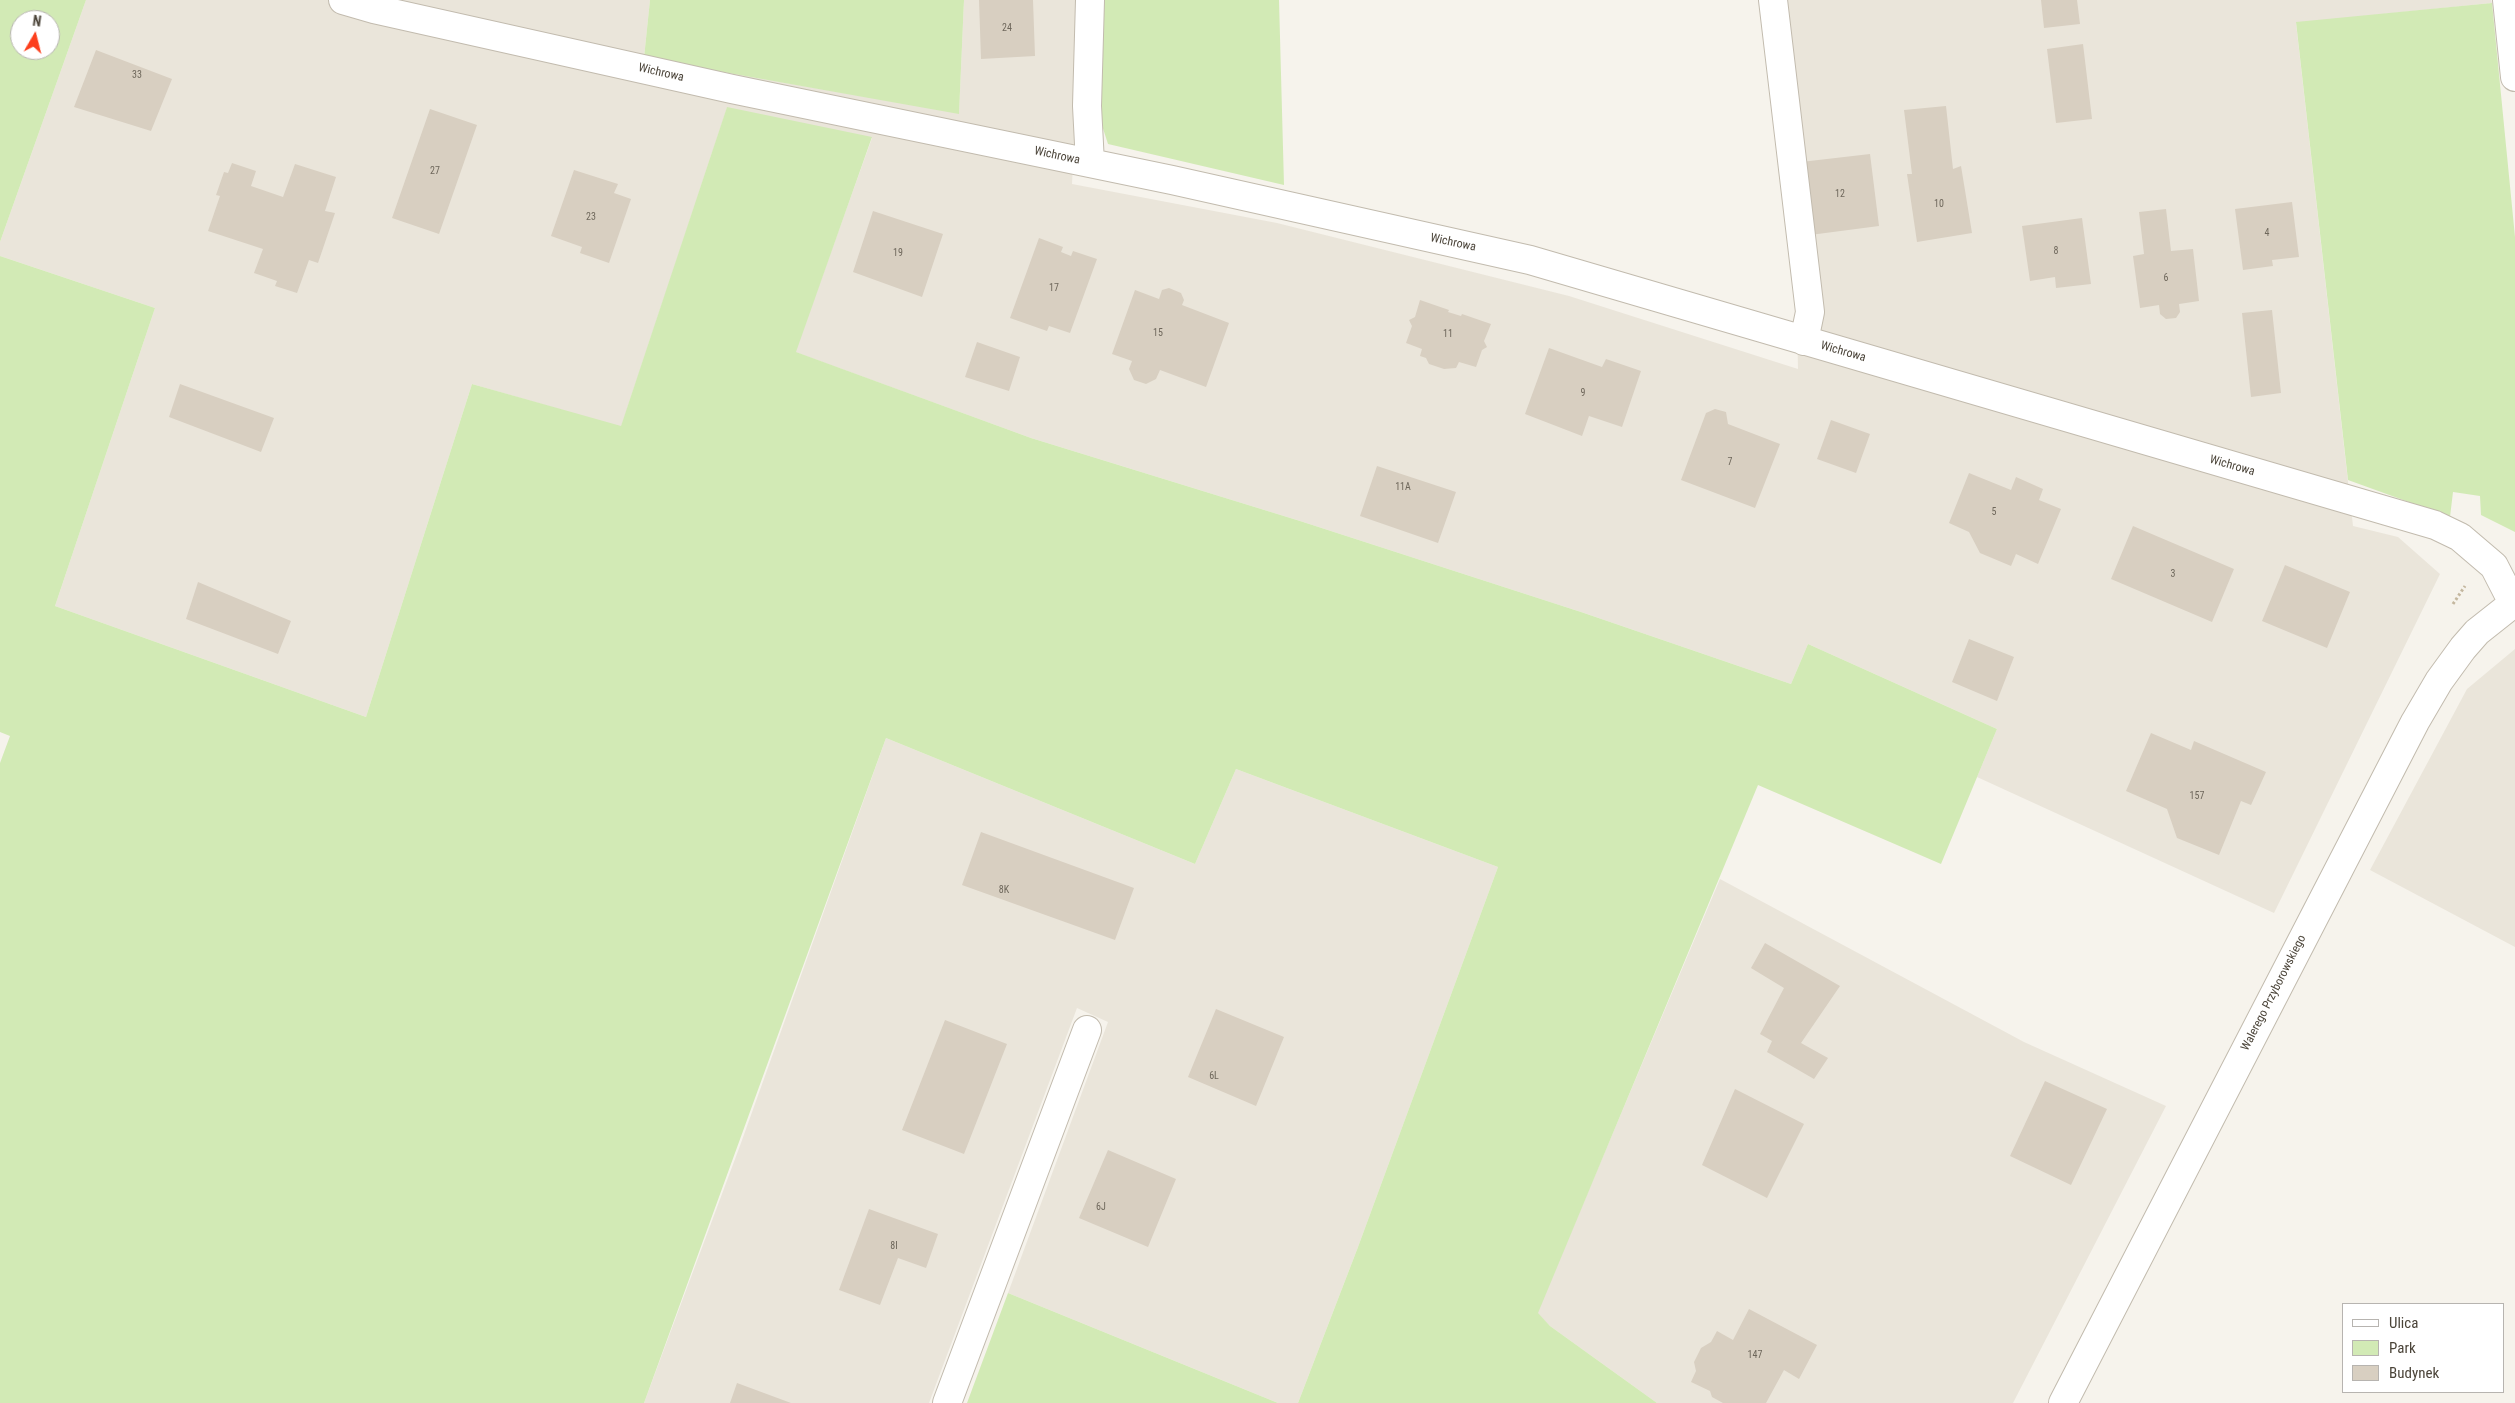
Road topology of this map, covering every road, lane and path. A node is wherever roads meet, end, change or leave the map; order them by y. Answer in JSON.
{"nodes":[{"id":1,"x":343,"y":0,"type":"edge"},
{"id":2,"x":1090,"y":0,"type":"edge"},
{"id":3,"x":1773,"y":0,"type":"edge"},
{"id":4,"x":2507,"y":0,"type":"edge"},
{"id":5,"x":2515,"y":77,"type":"edge"},
{"id":6,"x":1090,"y":163,"type":"junction"},
{"id":7,"x":1804,"y":341,"type":"junction"},
{"id":8,"x":2514,"y":603,"type":"edge"},
{"id":9,"x":1087,"y":1030,"type":"dead end"},
{"id":10,"x":947,"y":1403,"type":"edge"},
{"id":11,"x":2063,"y":1403,"type":"edge"}],
"edges":[{"from":1,"to":6,"type":"street","name":"Wichrowa"},
{"from":2,"to":6,"type":"street"},
{"from":3,"to":7,"type":"street"},
{"from":4,"to":5,"type":"street"},
{"from":6,"to":7,"type":"street","name":"Wichrowa"},
{"from":7,"to":8,"type":"street","name":"Wichrowa"},
{"from":8,"to":11,"type":"street","name":"Walerego Przyborowskiego"},
{"from":9,"to":10,"type":"street"}]}
